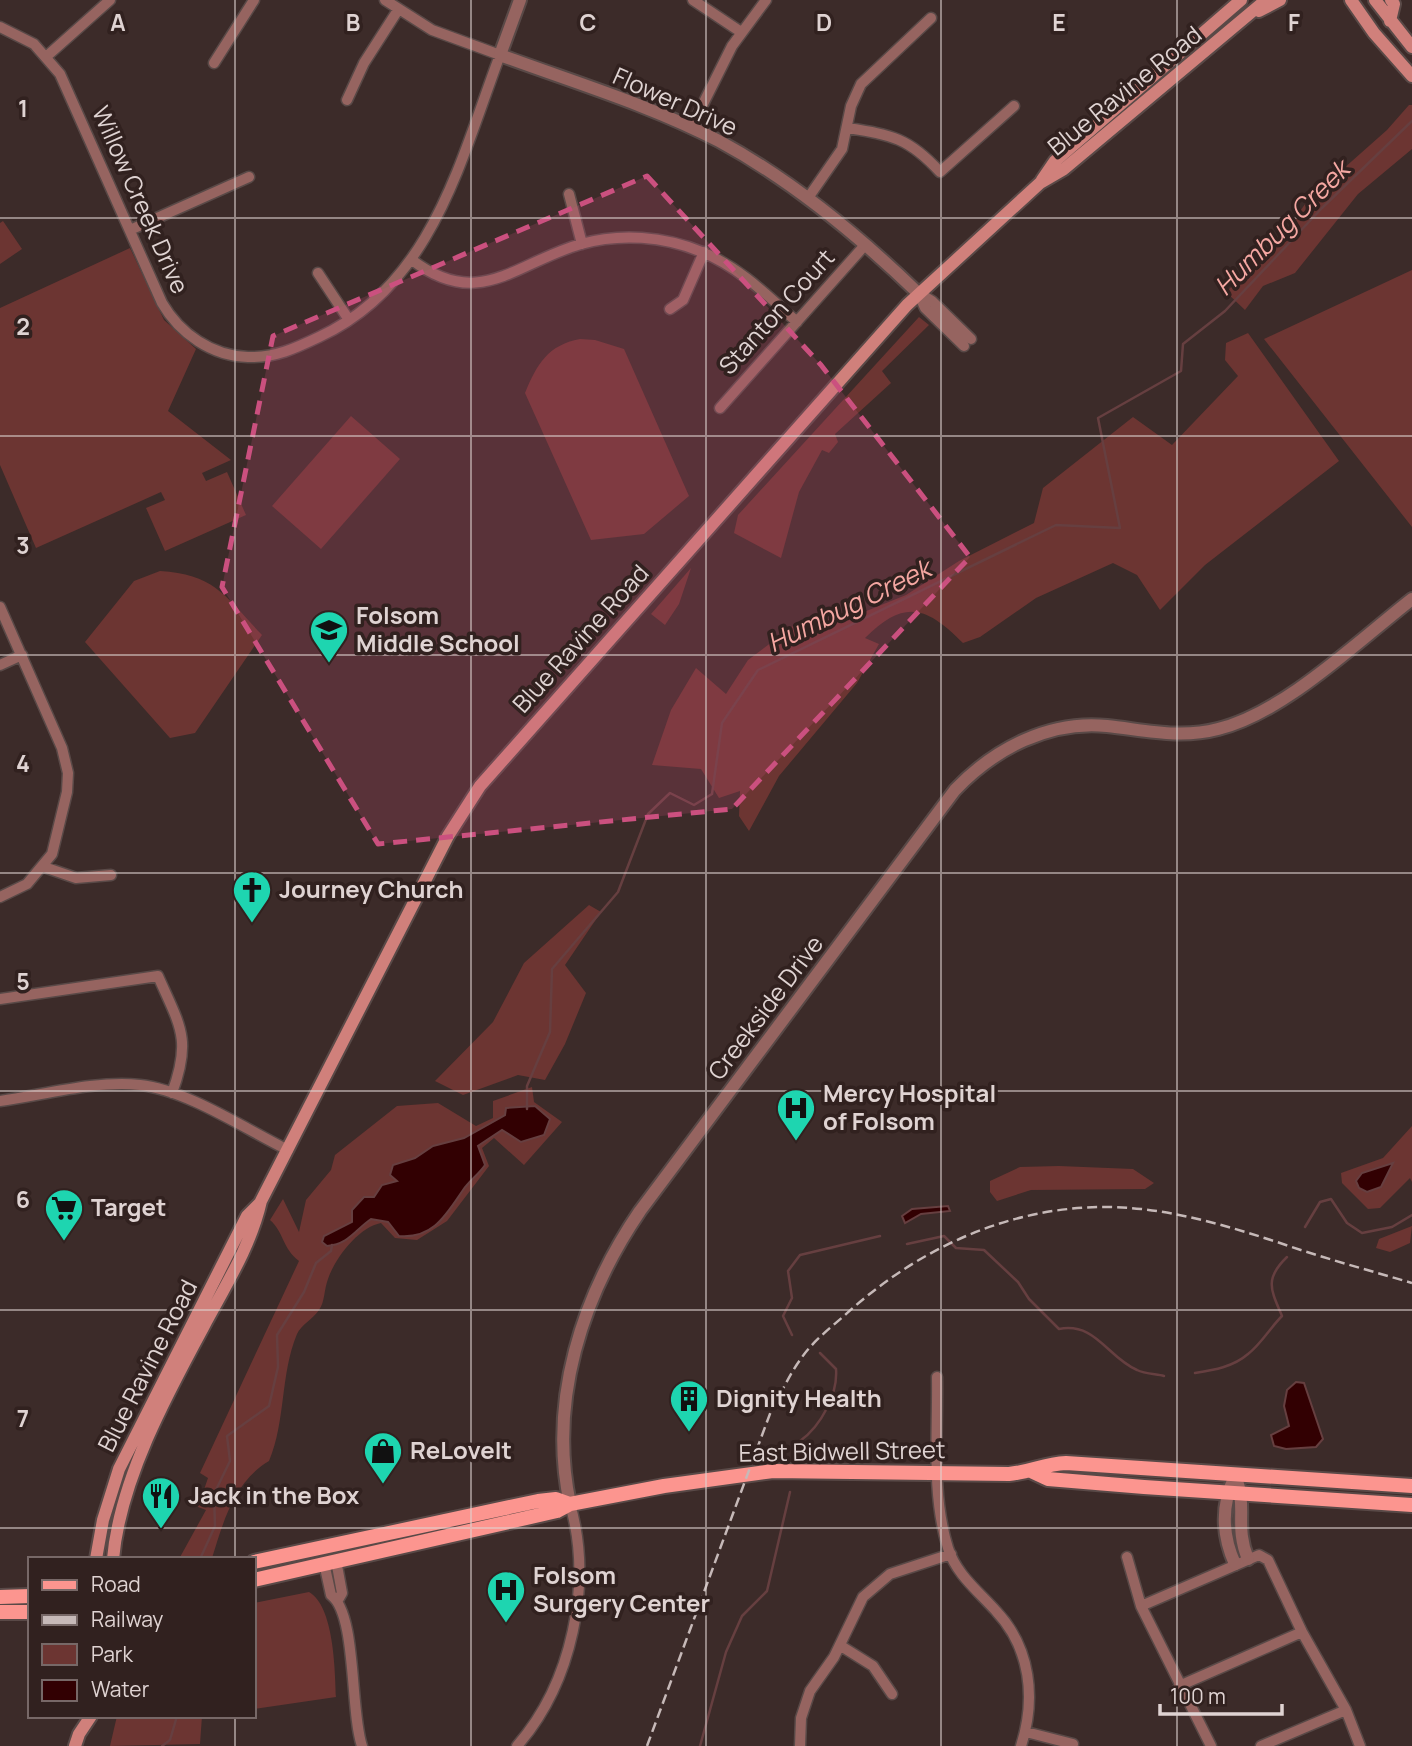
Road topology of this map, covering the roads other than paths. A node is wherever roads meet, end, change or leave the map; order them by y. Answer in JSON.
{"nodes":[{"id":1,"x":110,"y":0,"type":"edge"},
{"id":2,"x":254,"y":0,"type":"edge"},
{"id":3,"x":385,"y":0,"type":"edge"},
{"id":4,"x":520,"y":0,"type":"edge"},
{"id":5,"x":693,"y":0,"type":"edge"},
{"id":6,"x":766,"y":0,"type":"edge"},
{"id":7,"x":1241,"y":0,"type":"edge"},
{"id":8,"x":1266,"y":0,"type":"edge"},
{"id":9,"x":1280,"y":0,"type":"edge"},
{"id":10,"x":1342,"y":0,"type":"edge"},
{"id":11,"x":1351,"y":0,"type":"edge"},
{"id":12,"x":1375,"y":0,"type":"edge"},
{"id":13,"x":1391,"y":0,"type":"edge"},
{"id":14,"x":398,"y":10,"type":"junction"},
{"id":15,"x":1252,"y":13,"type":"junction"},
{"id":16,"x":931,"y":18,"type":"dead end"},
{"id":17,"x":1390,"y":21,"type":"junction"},
{"id":18,"x":0,"y":27,"type":"edge"},
{"id":19,"x":741,"y":32,"type":"junction"},
{"id":20,"x":1374,"y":33,"type":"junction"},
{"id":21,"x":1412,"y":47,"type":"edge"},
{"id":22,"x":500,"y":55,"type":"junction"},
{"id":23,"x":47,"y":56,"type":"junction"},
{"id":24,"x":214,"y":63,"type":"dead end"},
{"id":25,"x":1412,"y":76,"type":"edge"},
{"id":26,"x":347,"y":100,"type":"dead end"},
{"id":27,"x":1014,"y":106,"type":"dead end"},
{"id":28,"x":691,"y":128,"type":"junction"},
{"id":29,"x":848,"y":128,"type":"junction"},
{"id":30,"x":249,"y":177,"type":"dead end"},
{"id":31,"x":1040,"y":183,"type":"junction"},
{"id":32,"x":569,"y":194,"type":"dead end"},
{"id":33,"x":808,"y":198,"type":"junction"},
{"id":34,"x":130,"y":230,"type":"junction"},
{"id":35,"x":582,"y":244,"type":"junction"},
{"id":36,"x":865,"y":245,"type":"junction"},
{"id":37,"x":704,"y":252,"type":"junction"},
{"id":38,"x":412,"y":260,"type":"junction"},
{"id":39,"x":318,"y":274,"type":"dead end"},
{"id":40,"x":918,"y":293,"type":"junction"},
{"id":41,"x":670,"y":309,"type":"dead end"},
{"id":42,"x":349,"y":320,"type":"junction"},
{"id":43,"x":797,"y":322,"type":"junction"},
{"id":44,"x":967,"y":343,"type":"dead end"},
{"id":45,"x":720,"y":408,"type":"dead end"},
{"id":46,"x":1412,"y":599,"type":"edge"},
{"id":47,"x":0,"y":607,"type":"edge"},
{"id":48,"x":22,"y":655,"type":"junction"},
{"id":49,"x":0,"y":665,"type":"edge"},
{"id":50,"x":44,"y":867,"type":"junction"},
{"id":51,"x":111,"y":875,"type":"dead end"},
{"id":52,"x":0,"y":897,"type":"edge"},
{"id":53,"x":0,"y":999,"type":"edge"},
{"id":54,"x":172,"y":1093,"type":"junction"},
{"id":55,"x":0,"y":1101,"type":"edge"},
{"id":56,"x":288,"y":1150,"type":"junction"},
{"id":57,"x":261,"y":1201,"type":"junction"},
{"id":58,"x":237,"y":1236,"type":"junction"},
{"id":59,"x":225,"y":1289,"type":"junction"},
{"id":60,"x":937,"y":1377,"type":"dead end"},
{"id":61,"x":146,"y":1414,"type":"junction"},
{"id":62,"x":142,"y":1456,"type":"junction"},
{"id":63,"x":1033,"y":1472,"type":"junction"},
{"id":64,"x":938,"y":1474,"type":"junction"},
{"id":65,"x":1235,"y":1476,"type":"junction"},
{"id":66,"x":1412,"y":1486,"type":"edge"},
{"id":67,"x":1234,"y":1493,"type":"junction"},
{"id":68,"x":1412,"y":1495,"type":"edge"},
{"id":69,"x":1321,"y":1499,"type":"junction"},
{"id":70,"x":570,"y":1504,"type":"junction"},
{"id":71,"x":1412,"y":1505,"type":"edge"},
{"id":72,"x":419,"y":1525,"type":"junction"},
{"id":73,"x":326,"y":1546,"type":"junction"},
{"id":74,"x":951,"y":1554,"type":"junction"},
{"id":75,"x":96,"y":1557,"type":"edge"},
{"id":76,"x":113,"y":1557,"type":"edge"},
{"id":77,"x":1127,"y":1557,"type":"dead end"},
{"id":78,"x":1241,"y":1561,"type":"junction"},
{"id":79,"x":256,"y":1562,"type":"edge"},
{"id":80,"x":330,"y":1562,"type":"junction"},
{"id":81,"x":256,"y":1570,"type":"edge"},
{"id":82,"x":256,"y":1580,"type":"edge"},
{"id":83,"x":28,"y":1595,"type":"edge"},
{"id":84,"x":0,"y":1597,"type":"edge"},
{"id":85,"x":1141,"y":1606,"type":"junction"},
{"id":86,"x":0,"y":1612,"type":"edge"},
{"id":87,"x":28,"y":1612,"type":"edge"},
{"id":88,"x":1302,"y":1632,"type":"junction"},
{"id":89,"x":841,"y":1646,"type":"junction"},
{"id":90,"x":1179,"y":1686,"type":"junction"},
{"id":91,"x":892,"y":1694,"type":"dead end"},
{"id":92,"x":1346,"y":1710,"type":"junction"},
{"id":93,"x":76,"y":1718,"type":"edge"},
{"id":94,"x":90,"y":1718,"type":"edge"},
{"id":95,"x":1026,"y":1732,"type":"junction"},
{"id":96,"x":77,"y":1740,"type":"edge"},
{"id":97,"x":1073,"y":1744,"type":"dead end"},
{"id":98,"x":362,"y":1746,"type":"edge"},
{"id":99,"x":517,"y":1746,"type":"edge"},
{"id":100,"x":800,"y":1746,"type":"edge"},
{"id":101,"x":1021,"y":1746,"type":"edge"},
{"id":102,"x":1211,"y":1746,"type":"edge"},
{"id":103,"x":1261,"y":1746,"type":"edge"},
{"id":104,"x":1360,"y":1746,"type":"edge"}],
"edges":[{"from":1,"to":23,"type":"street"},
{"from":2,"to":24,"type":"street"},
{"from":3,"to":14,"type":"street","name":"Flower Drive"},
{"from":4,"to":22,"type":"street","name":"Willow Creek Drive"},
{"from":5,"to":19,"type":"street"},
{"from":6,"to":19,"type":"street"},
{"from":7,"to":31,"type":"main road","name":"Blue Ravine Road"},
{"from":8,"to":15,"type":"main road","name":"Blue Ravine Road"},
{"from":9,"to":15,"type":"main road"},
{"from":10,"to":20,"type":"main road"},
{"from":11,"to":20,"type":"main road"},
{"from":12,"to":17,"type":"main road"},
{"from":13,"to":17,"type":"main road"},
{"from":14,"to":22,"type":"street","name":"Flower Drive"},
{"from":14,"to":26,"type":"street"},
{"from":15,"to":31,"type":"main road","name":"Blue Ravine Road"},
{"from":16,"to":29,"type":"street"},
{"from":17,"to":21,"type":"main road"},
{"from":18,"to":23,"type":"street","name":"Willow Creek Drive"},
{"from":19,"to":28,"type":"street"},
{"from":20,"to":25,"type":"main road"},
{"from":22,"to":28,"type":"street","name":"Flower Drive"},
{"from":22,"to":38,"type":"street","name":"Willow Creek Drive"},
{"from":23,"to":34,"type":"street","name":"Willow Creek Drive"},
{"from":27,"to":29,"type":"street"},
{"from":28,"to":33,"type":"street","name":"Flower Drive"},
{"from":29,"to":33,"type":"street"},
{"from":30,"to":34,"type":"street"},
{"from":31,"to":40,"type":"main road","name":"Blue Ravine Road"},
{"from":32,"to":35,"type":"street"},
{"from":33,"to":36,"type":"street","name":"Flower Drive"},
{"from":34,"to":42,"type":"street","name":"Willow Creek Drive"},
{"from":35,"to":37,"type":"street"},
{"from":35,"to":38,"type":"street"},
{"from":36,"to":40,"type":"street","name":"Flower Drive"},
{"from":36,"to":43,"type":"street","name":"Stanton Court"},
{"from":37,"to":41,"type":"street"},
{"from":37,"to":43,"type":"street"},
{"from":38,"to":42,"type":"street","name":"Willow Creek Drive"},
{"from":39,"to":42,"type":"street"},
{"from":40,"to":44,"type":"street","name":"Flower Drive"},
{"from":40,"to":56,"type":"main road","name":"Blue Ravine Road"},
{"from":43,"to":45,"type":"street","name":"Stanton Court"},
{"from":46,"to":70,"type":"street","name":"Creekside Drive"},
{"from":47,"to":48,"type":"street"},
{"from":48,"to":49,"type":"street"},
{"from":48,"to":50,"type":"street"},
{"from":50,"to":51,"type":"street"},
{"from":50,"to":52,"type":"street"},
{"from":53,"to":54,"type":"street"},
{"from":54,"to":55,"type":"street"},
{"from":54,"to":56,"type":"street"},
{"from":56,"to":57,"type":"main road","name":"Blue Ravine Road"},
{"from":57,"to":58,"type":"main road","name":"Blue Ravine Road"},
{"from":57,"to":59,"type":"main road","name":"Blue Ravine Road"},
{"from":58,"to":59,"type":"main road"},
{"from":58,"to":61,"type":"main road","name":"Blue Ravine Road"},
{"from":59,"to":62,"type":"main road","name":"Blue Ravine Road"},
{"from":60,"to":64,"type":"street"},
{"from":61,"to":62,"type":"main road"},
{"from":61,"to":75,"type":"main road","name":"Blue Ravine Road"},
{"from":62,"to":76,"type":"main road","name":"Blue Ravine Road"},
{"from":63,"to":64,"type":"main road","name":"East Bidwell Street"},
{"from":63,"to":65,"type":"main road","name":"East Bidwell Street"},
{"from":63,"to":67,"type":"main road","name":"East Bidwell Street"},
{"from":64,"to":70,"type":"main road","name":"East Bidwell Street"},
{"from":64,"to":74,"type":"street"},
{"from":65,"to":66,"type":"main road","name":"East Bidwell Street"},
{"from":65,"to":67,"type":"street"},
{"from":67,"to":69,"type":"main road","name":"East Bidwell Street"},
{"from":67,"to":78,"type":"street"},
{"from":68,"to":69,"type":"main road"},
{"from":69,"to":71,"type":"main road","name":"East Bidwell Street"},
{"from":70,"to":72,"type":"main road","name":"East Bidwell Street"},
{"from":70,"to":80,"type":"main road","name":"East Bidwell Street"},
{"from":70,"to":99,"type":"street","name":"Creekside Drive"},
{"from":72,"to":73,"type":"main road","name":"East Bidwell Street"},
{"from":72,"to":80,"type":"main road"},
{"from":73,"to":79,"type":"main road","name":"East Bidwell Street"},
{"from":73,"to":81,"type":"main road"},
{"from":74,"to":89,"type":"street"},
{"from":74,"to":95,"type":"street"},
{"from":77,"to":85,"type":"street"},
{"from":78,"to":85,"type":"street"},
{"from":78,"to":88,"type":"street"},
{"from":80,"to":82,"type":"main road","name":"East Bidwell Street"},
{"from":80,"to":98,"type":"street"},
{"from":83,"to":84,"type":"main road"},
{"from":85,"to":90,"type":"street"},
{"from":86,"to":87,"type":"main road"},
{"from":88,"to":90,"type":"street"},
{"from":88,"to":92,"type":"street"},
{"from":89,"to":91,"type":"street"},
{"from":89,"to":100,"type":"street"},
{"from":90,"to":102,"type":"street"},
{"from":92,"to":103,"type":"street"},
{"from":92,"to":104,"type":"street"},
{"from":93,"to":96,"type":"main road"},
{"from":94,"to":96,"type":"main road"},
{"from":95,"to":97,"type":"street"},
{"from":95,"to":101,"type":"street"}]}
